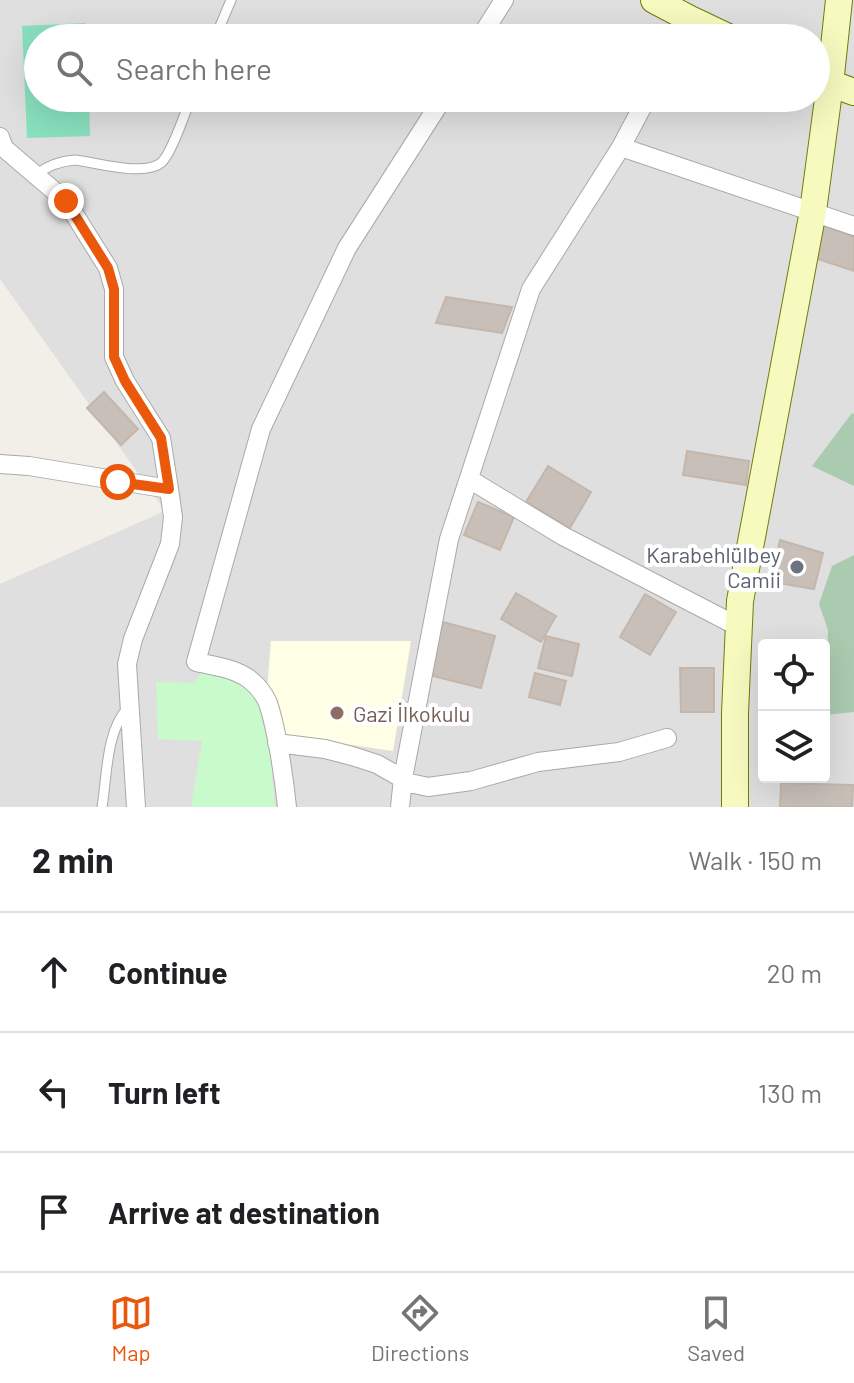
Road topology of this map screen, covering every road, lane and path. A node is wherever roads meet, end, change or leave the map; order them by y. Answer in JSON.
{"nodes":[{"id":1,"x":231,"y":0,"type":"edge"},
{"id":2,"x":504,"y":0,"type":"edge"},
{"id":3,"x":654,"y":0,"type":"edge"},
{"id":4,"x":839,"y":0,"type":"edge"},
{"id":5,"x":221,"y":24,"type":"edge"},
{"id":6,"x":489,"y":24,"type":"edge"},
{"id":7,"x":679,"y":24,"type":"edge"},
{"id":8,"x":833,"y":85,"type":"edge"},
{"id":9,"x":185,"y":112,"type":"edge"},
{"id":10,"x":434,"y":112,"type":"edge"},
{"id":11,"x":640,"y":112,"type":"edge"},
{"id":12,"x":829,"y":112,"type":"edge"},
{"id":13,"x":0,"y":137,"type":"edge"},
{"id":14,"x":621,"y":147,"type":"junction"},
{"id":15,"x":36,"y":175,"type":"junction"},
{"id":16,"x":813,"y":211,"type":"junction"},
{"id":17,"x":854,"y":226,"type":"edge"},
{"id":18,"x":0,"y":464,"type":"edge"},
{"id":19,"x":469,"y":479,"type":"junction"},
{"id":20,"x":169,"y":489,"type":"junction"},
{"id":21,"x":739,"y":627,"type":"junction"},
{"id":22,"x":129,"y":707,"type":"junction"},
{"id":23,"x":667,"y":738,"type":"dead end"},
{"id":24,"x":277,"y":743,"type":"junction"},
{"id":25,"x":403,"y":778,"type":"junction"},
{"id":26,"x":102,"y":807,"type":"edge"},
{"id":27,"x":136,"y":807,"type":"edge"},
{"id":28,"x":287,"y":807,"type":"edge"},
{"id":29,"x":400,"y":807,"type":"edge"},
{"id":30,"x":735,"y":807,"type":"edge"}],
"edges":[{"from":1,"to":5,"type":"lane"},
{"from":2,"to":6,"type":"street"},
{"from":3,"to":7,"type":"street"},
{"from":4,"to":8,"type":"street"},
{"from":9,"to":15,"type":"lane"},
{"from":10,"to":24,"type":"street"},
{"from":11,"to":14,"type":"street"},
{"from":12,"to":16,"type":"street"},
{"from":13,"to":15,"type":"street"},
{"from":14,"to":16,"type":"street"},
{"from":14,"to":19,"type":"street"},
{"from":15,"to":20,"type":"street"},
{"from":16,"to":17,"type":"street"},
{"from":16,"to":21,"type":"street"},
{"from":18,"to":20,"type":"street"},
{"from":19,"to":21,"type":"street"},
{"from":19,"to":25,"type":"street"},
{"from":20,"to":22,"type":"street"},
{"from":21,"to":30,"type":"street"},
{"from":22,"to":26,"type":"lane"},
{"from":22,"to":27,"type":"street"},
{"from":23,"to":25,"type":"street"},
{"from":24,"to":25,"type":"street"},
{"from":24,"to":28,"type":"street"},
{"from":25,"to":29,"type":"street"}]}
